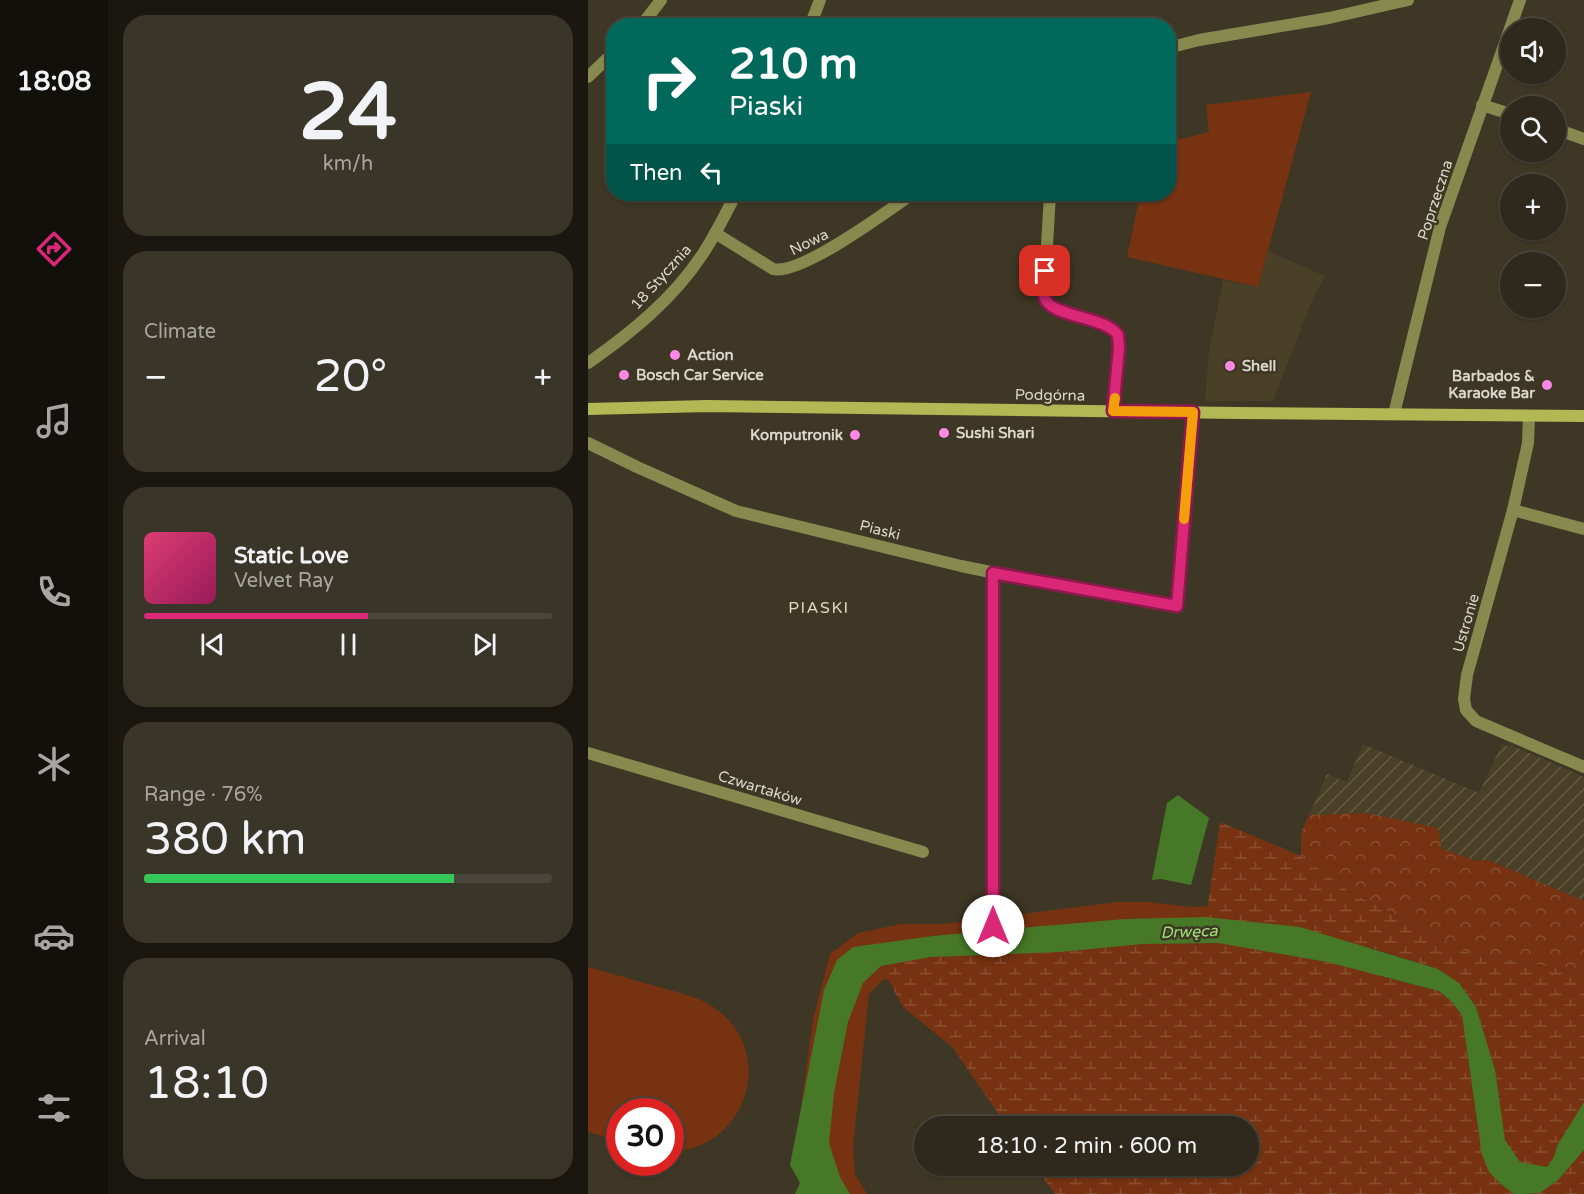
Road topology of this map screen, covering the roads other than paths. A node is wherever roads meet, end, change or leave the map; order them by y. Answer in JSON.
{"nodes":[{"id":1,"x":662,"y":0,"type":"edge"},
{"id":2,"x":820,"y":0,"type":"edge"},
{"id":3,"x":1408,"y":0,"type":"edge"},
{"id":4,"x":1520,"y":0,"type":"edge"},
{"id":5,"x":1380,"y":3,"type":"edge"},
{"id":6,"x":647,"y":18,"type":"edge"},
{"id":7,"x":813,"y":18,"type":"edge"},
{"id":8,"x":1176,"y":46,"type":"edge"},
{"id":9,"x":606,"y":60,"type":"edge"},
{"id":10,"x":588,"y":77,"type":"edge"},
{"id":11,"x":1482,"y":105,"type":"junction"},
{"id":12,"x":1500,"y":111,"type":"edge"},
{"id":13,"x":1566,"y":133,"type":"edge"},
{"id":14,"x":1584,"y":139,"type":"edge"},
{"id":15,"x":732,"y":201,"type":"edge"},
{"id":16,"x":903,"y":201,"type":"edge"},
{"id":17,"x":1050,"y":201,"type":"edge"},
{"id":18,"x":715,"y":233,"type":"junction"},
{"id":19,"x":588,"y":363,"type":"edge"},
{"id":20,"x":588,"y":410,"type":"edge"},
{"id":21,"x":1113,"y":411,"type":"junction"},
{"id":22,"x":1193,"y":412,"type":"junction"},
{"id":23,"x":1394,"y":414,"type":"junction"},
{"id":24,"x":1529,"y":416,"type":"junction"},
{"id":25,"x":1584,"y":416,"type":"edge"},
{"id":26,"x":588,"y":443,"type":"edge"},
{"id":27,"x":1513,"y":510,"type":"junction"},
{"id":28,"x":1584,"y":529,"type":"edge"},
{"id":29,"x":993,"y":573,"type":"junction"},
{"id":30,"x":588,"y":753,"type":"edge"},
{"id":31,"x":1584,"y":767,"type":"edge"},
{"id":32,"x":923,"y":852,"type":"dead end"},
{"id":33,"x":993,"y":926,"type":"dead end"}],
"edges":[{"from":1,"to":6,"type":"street"},
{"from":2,"to":7,"type":"street"},
{"from":3,"to":5,"type":"street"},
{"from":4,"to":11,"type":"street","name":"Poprzeczna"},
{"from":5,"to":8,"type":"street"},
{"from":9,"to":10,"type":"street"},
{"from":11,"to":12,"type":"street"},
{"from":11,"to":23,"type":"street","name":"Poprzeczna"},
{"from":13,"to":14,"type":"street"},
{"from":15,"to":18,"type":"street","name":"18 Stycznia"},
{"from":16,"to":18,"type":"street","name":"Nowa"},
{"from":17,"to":21,"type":"street"},
{"from":18,"to":19,"type":"street","name":"18 Stycznia"},
{"from":20,"to":21,"type":"main road","name":"Podgórna"},
{"from":21,"to":22,"type":"main road","name":"Podgórna"},
{"from":22,"to":23,"type":"main road","name":"Podgórna"},
{"from":22,"to":29,"type":"street","name":"Piaski"},
{"from":23,"to":24,"type":"main road","name":"Podgórna"},
{"from":24,"to":25,"type":"main road","name":"Podgórna"},
{"from":24,"to":27,"type":"street","name":"Ustronie"},
{"from":26,"to":29,"type":"street","name":"Piaski"},
{"from":27,"to":28,"type":"street"},
{"from":27,"to":31,"type":"street","name":"Ustronie"},
{"from":29,"to":33,"type":"street"},
{"from":30,"to":32,"type":"street","name":"Czwartaków"}]}
